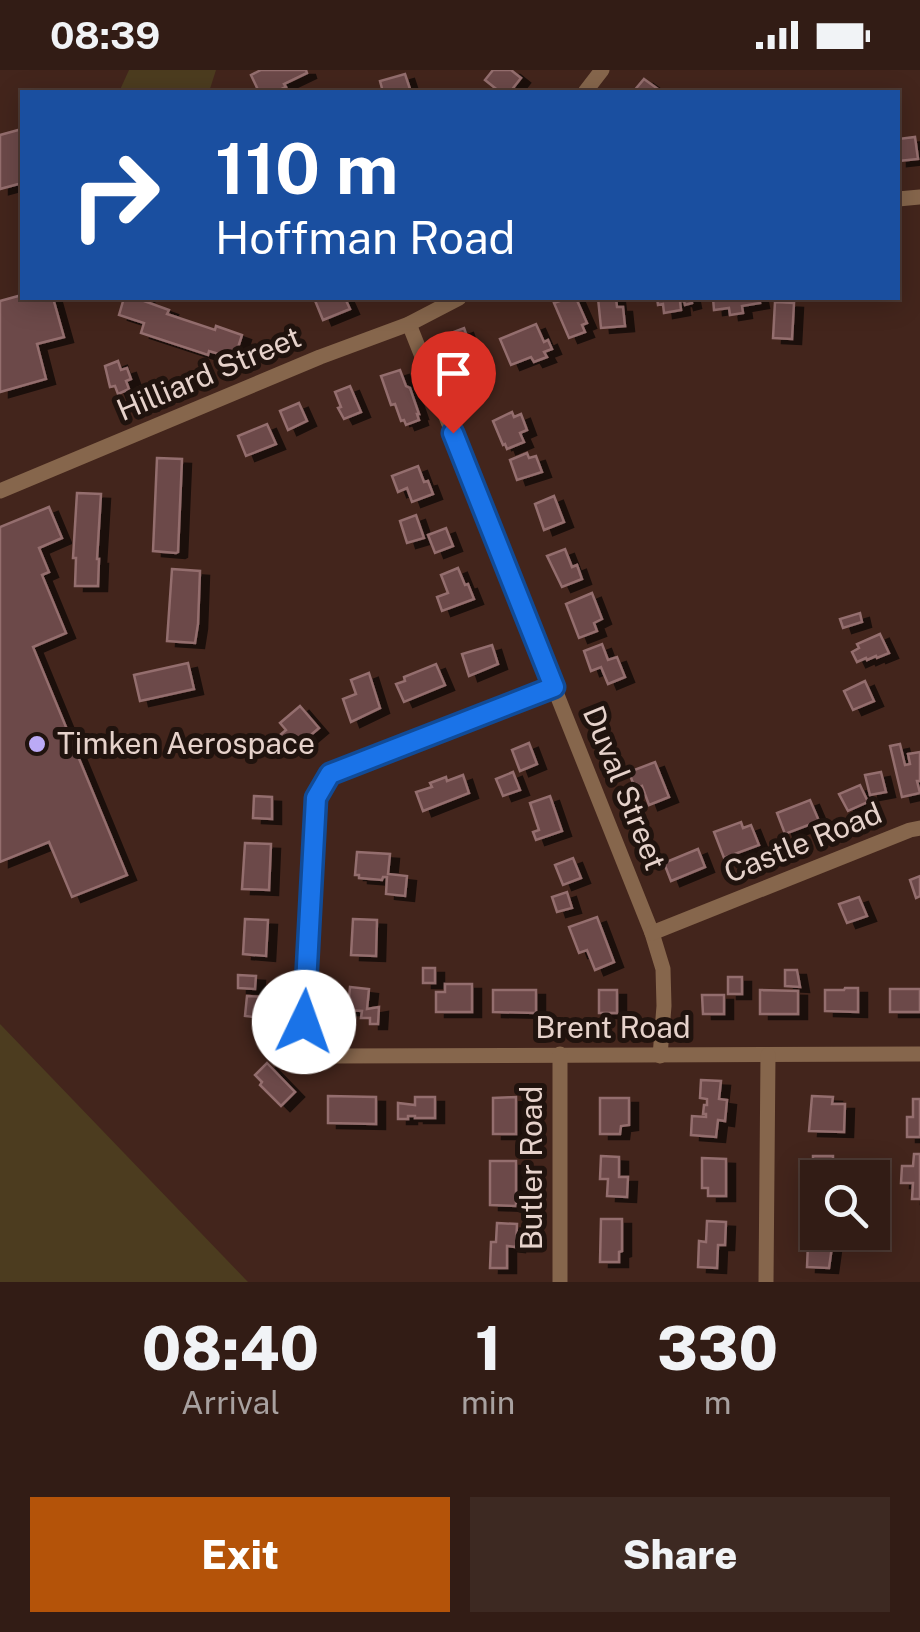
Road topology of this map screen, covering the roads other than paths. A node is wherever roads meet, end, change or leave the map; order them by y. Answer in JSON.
{"nodes":[{"id":1,"x":602,"y":70,"type":"edge"},
{"id":2,"x":587,"y":90,"type":"edge"},
{"id":3,"x":427,"y":300,"type":"edge"},
{"id":4,"x":456,"y":300,"type":"edge"},
{"id":5,"x":409,"y":324,"type":"junction"},
{"id":6,"x":0,"y":491,"type":"edge"},
{"id":7,"x":554,"y":687,"type":"junction"},
{"id":8,"x":920,"y":828,"type":"edge"},
{"id":9,"x":652,"y":932,"type":"junction"},
{"id":10,"x":560,"y":1054,"type":"junction"},
{"id":11,"x":920,"y":1054,"type":"edge"},
{"id":12,"x":768,"y":1055,"type":"junction"},
{"id":13,"x":660,"y":1056,"type":"junction"},
{"id":14,"x":560,"y":1282,"type":"edge"},
{"id":15,"x":766,"y":1282,"type":"edge"}],
"edges":[{"from":1,"to":2,"type":"street"},
{"from":3,"to":5,"type":"street"},
{"from":4,"to":5,"type":"street","name":"Hilliard Street"},
{"from":5,"to":6,"type":"street","name":"Hilliard Street"},
{"from":5,"to":7,"type":"street","name":"Duval Street"},
{"from":7,"to":9,"type":"street","name":"Duval Street"},
{"from":7,"to":10,"type":"street","name":"Brent Road"},
{"from":8,"to":9,"type":"street","name":"Castle Road"},
{"from":9,"to":13,"type":"street","name":"Duval Street"},
{"from":10,"to":13,"type":"street","name":"Brent Road"},
{"from":10,"to":14,"type":"street","name":"Butler Road"},
{"from":11,"to":12,"type":"street","name":"Brent Road"},
{"from":12,"to":13,"type":"street","name":"Brent Road"},
{"from":12,"to":15,"type":"street"}]}
